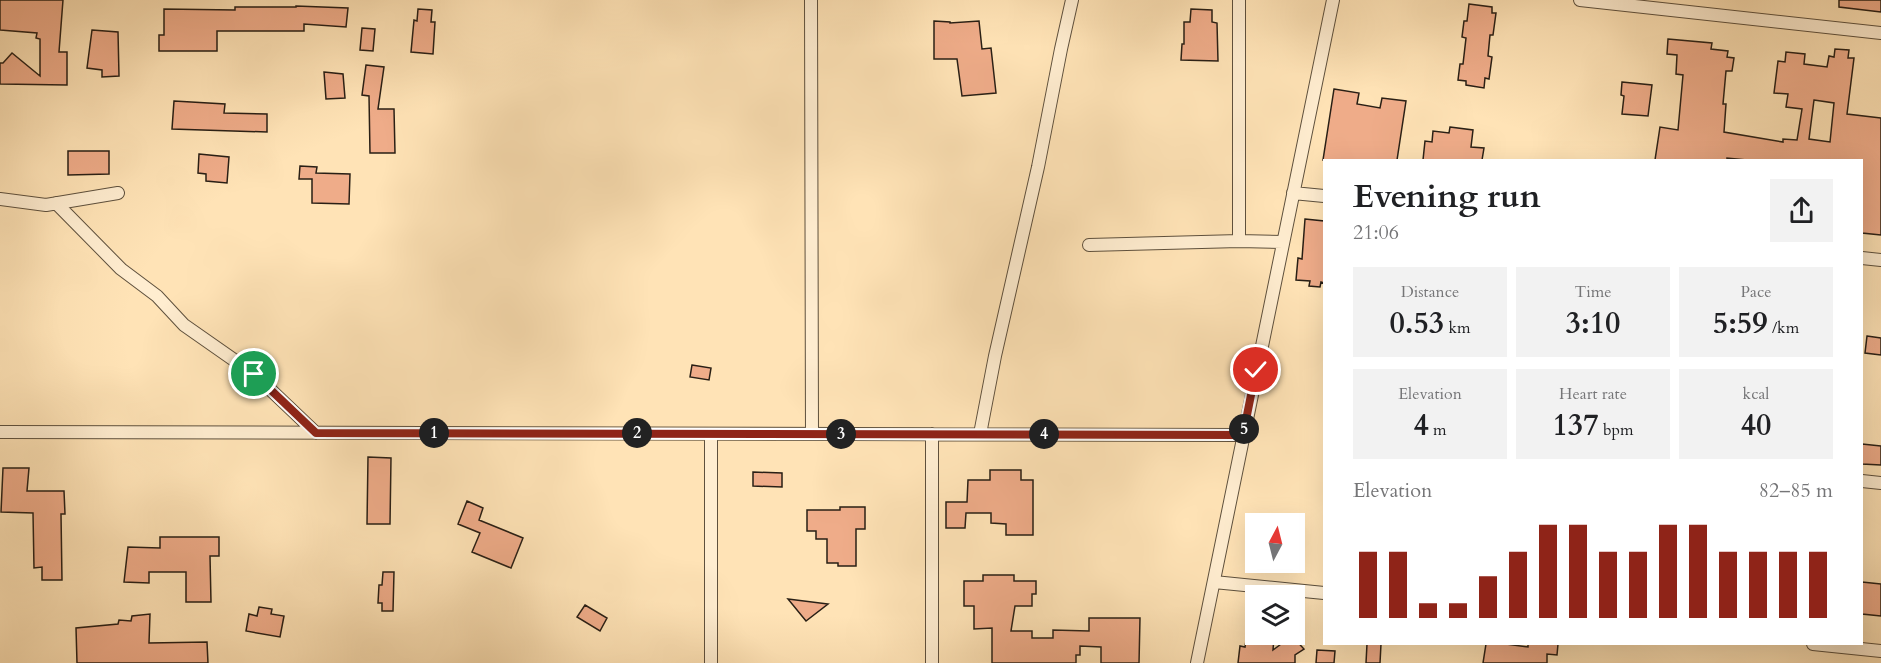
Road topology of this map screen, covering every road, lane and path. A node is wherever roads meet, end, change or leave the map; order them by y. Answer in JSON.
{"nodes":[{"id":1,"x":811,"y":0,"type":"edge"},
{"id":2,"x":1072,"y":0,"type":"edge"},
{"id":3,"x":1239,"y":0,"type":"edge"},
{"id":4,"x":1333,"y":0,"type":"edge"},
{"id":5,"x":1580,"y":0,"type":"edge"},
{"id":6,"x":1881,"y":33,"type":"edge"},
{"id":7,"x":1293,"y":193,"type":"junction"},
{"id":8,"x":118,"y":194,"type":"dead end"},
{"id":9,"x":1323,"y":196,"type":"edge"},
{"id":10,"x":0,"y":199,"type":"edge"},
{"id":11,"x":56,"y":203,"type":"junction"},
{"id":12,"x":1239,"y":241,"type":"junction"},
{"id":13,"x":1283,"y":242,"type":"junction"},
{"id":14,"x":1089,"y":245,"type":"dead end"},
{"id":15,"x":1863,"y":258,"type":"edge"},
{"id":16,"x":1881,"y":260,"type":"edge"},
{"id":17,"x":0,"y":432,"type":"edge"},
{"id":18,"x":316,"y":433,"type":"junction"},
{"id":19,"x":711,"y":434,"type":"junction"},
{"id":20,"x":812,"y":434,"type":"junction"},
{"id":21,"x":932,"y":434,"type":"junction"},
{"id":22,"x":980,"y":434,"type":"junction"},
{"id":23,"x":1243,"y":435,"type":"junction"},
{"id":24,"x":1863,"y":481,"type":"edge"},
{"id":25,"x":1881,"y":483,"type":"edge"},
{"id":26,"x":1214,"y":582,"type":"junction"},
{"id":27,"x":1323,"y":593,"type":"edge"},
{"id":28,"x":1823,"y":645,"type":"edge"},
{"id":29,"x":1881,"y":651,"type":"edge"},
{"id":30,"x":711,"y":663,"type":"edge"},
{"id":31,"x":932,"y":663,"type":"edge"},
{"id":32,"x":1197,"y":663,"type":"edge"}],
"edges":[{"from":1,"to":20,"type":"street"},
{"from":2,"to":22,"type":"street"},
{"from":3,"to":12,"type":"street"},
{"from":4,"to":7,"type":"street"},
{"from":5,"to":6,"type":"street"},
{"from":7,"to":9,"type":"street"},
{"from":7,"to":13,"type":"street"},
{"from":8,"to":11,"type":"street"},
{"from":10,"to":11,"type":"street"},
{"from":11,"to":18,"type":"street"},
{"from":12,"to":13,"type":"street"},
{"from":12,"to":14,"type":"street"},
{"from":13,"to":23,"type":"street"},
{"from":15,"to":16,"type":"street"},
{"from":17,"to":18,"type":"street"},
{"from":18,"to":19,"type":"street"},
{"from":19,"to":20,"type":"street"},
{"from":19,"to":30,"type":"street"},
{"from":20,"to":21,"type":"street"},
{"from":21,"to":22,"type":"street"},
{"from":21,"to":31,"type":"street"},
{"from":22,"to":23,"type":"street"},
{"from":23,"to":26,"type":"street"},
{"from":24,"to":25,"type":"street"},
{"from":26,"to":27,"type":"street"},
{"from":26,"to":32,"type":"street"},
{"from":28,"to":29,"type":"street"}]}
